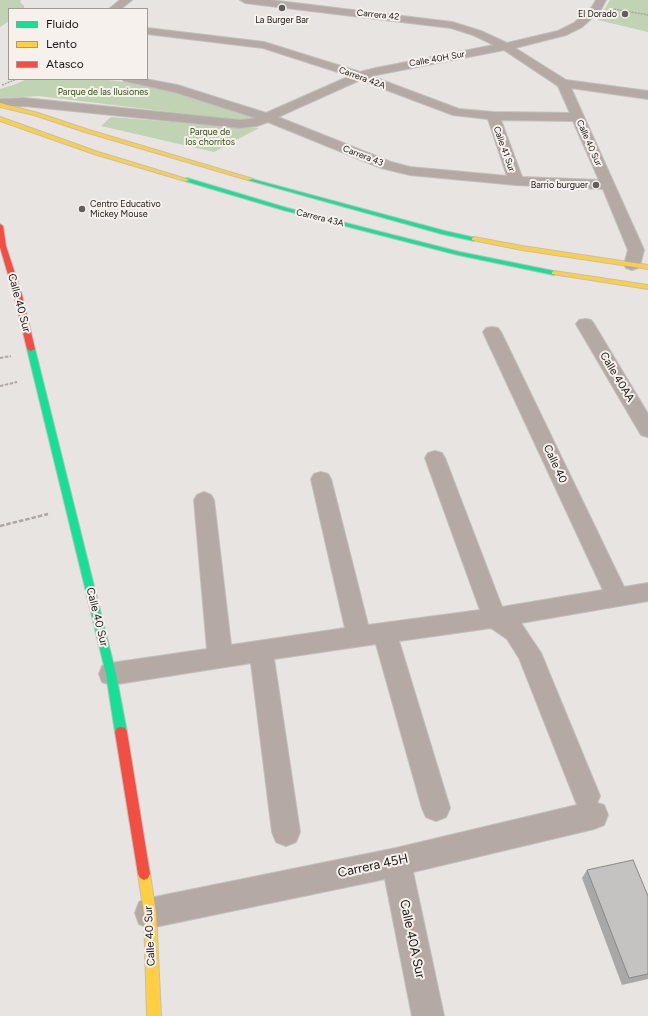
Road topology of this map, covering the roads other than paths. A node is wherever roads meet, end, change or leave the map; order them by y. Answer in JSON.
{"nodes":[{"id":1,"x":127,"y":0,"type":"edge"},
{"id":2,"x":245,"y":0,"type":"edge"},
{"id":3,"x":284,"y":2,"type":"edge"},
{"id":4,"x":599,"y":3,"type":"edge"},
{"id":5,"x":115,"y":8,"type":"edge"},
{"id":6,"x":148,"y":31,"type":"edge"},
{"id":7,"x":506,"y":47,"type":"junction"},
{"id":8,"x":360,"y":76,"type":"junction"},
{"id":9,"x":133,"y":80,"type":"edge"},
{"id":10,"x":563,"y":84,"type":"junction"},
{"id":11,"x":646,"y":98,"type":"edge"},
{"id":12,"x":0,"y":104,"type":"edge"},
{"id":13,"x":493,"y":116,"type":"junction"},
{"id":14,"x":577,"y":117,"type":"junction"},
{"id":15,"x":269,"y":118,"type":"junction"},
{"id":16,"x":0,"y":119,"type":"edge"},
{"id":17,"x":516,"y":181,"type":"junction"},
{"id":18,"x":608,"y":185,"type":"junction"},
{"id":19,"x":0,"y":226,"type":"edge"},
{"id":20,"x":1,"y":246,"type":"edge"},
{"id":21,"x":642,"y":250,"type":"edge"},
{"id":22,"x":632,"y":265,"type":"junction"},
{"id":23,"x":648,"y":267,"type":"edge"},
{"id":24,"x":648,"y":287,"type":"edge"},
{"id":25,"x":585,"y":324,"type":"dead end"},
{"id":26,"x":492,"y":332,"type":"dead end"},
{"id":27,"x":648,"y":430,"type":"edge"},
{"id":28,"x":435,"y":458,"type":"dead end"},
{"id":29,"x":321,"y":479,"type":"dead end"},
{"id":30,"x":204,"y":500,"type":"dead end"},
{"id":31,"x":648,"y":592,"type":"edge"},
{"id":32,"x":618,"y":597,"type":"junction"},
{"id":33,"x":494,"y":618,"type":"junction"},
{"id":34,"x":385,"y":632,"type":"junction"},
{"id":35,"x":359,"y":636,"type":"junction"},
{"id":36,"x":261,"y":650,"type":"junction"},
{"id":37,"x":220,"y":657,"type":"junction"},
{"id":38,"x":111,"y":674,"type":"junction"},
{"id":39,"x":436,"y":808,"type":"dead end"},
{"id":40,"x":286,"y":832,"type":"dead end"},
{"id":41,"x":396,"y":862,"type":"junction"},
{"id":42,"x":150,"y":913,"type":"junction"},
{"id":43,"x":154,"y":1016,"type":"edge"},
{"id":44,"x":428,"y":1016,"type":"edge"}],
"edges":[{"from":1,"to":5,"type":"street"},
{"from":2,"to":3,"type":"street","name":"Carrera 42"},
{"from":3,"to":7,"type":"street","name":"Carrera 42"},
{"from":4,"to":7,"type":"street","name":"Calle 40H Sur"},
{"from":6,"to":8,"type":"street","name":"Carrera 42A"},
{"from":7,"to":8,"type":"street","name":"Calle 40H Sur"},
{"from":7,"to":10,"type":"street"},
{"from":8,"to":13,"type":"street","name":"Carrera 42A"},
{"from":8,"to":15,"type":"street","name":"Calle 40H Sur"},
{"from":9,"to":15,"type":"street","name":"Carrera 43"},
{"from":10,"to":11,"type":"street"},
{"from":10,"to":14,"type":"street","name":"Calle 40 Sur"},
{"from":12,"to":15,"type":"street","name":"Carrera 43A"},
{"from":12,"to":22,"type":"main road","name":"Carrera 43A"},
{"from":13,"to":14,"type":"street","name":"Carrera 42A"},
{"from":13,"to":17,"type":"street","name":"Calle 41 Sur"},
{"from":14,"to":18,"type":"street","name":"Calle 40 Sur"},
{"from":15,"to":17,"type":"street","name":"Carrera 43"},
{"from":16,"to":24,"type":"main road","name":"Carrera 43A"},
{"from":17,"to":18,"type":"street","name":"Carrera 43"},
{"from":18,"to":21,"type":"street","name":"Calle 40 Sur"},
{"from":19,"to":20,"type":"main road","name":"Calle 40 Sur"},
{"from":20,"to":38,"type":"main road","name":"Calle 40 Sur"},
{"from":21,"to":22,"type":"street","name":"Calle 40 Sur"},
{"from":22,"to":23,"type":"main road","name":"Carrera 43A"},
{"from":25,"to":27,"type":"street","name":"Calle 40AA"},
{"from":26,"to":32,"type":"street","name":"Calle 40"},
{"from":28,"to":33,"type":"street"},
{"from":29,"to":35,"type":"street"},
{"from":30,"to":37,"type":"street"},
{"from":31,"to":32,"type":"street"},
{"from":32,"to":33,"type":"street"},
{"from":33,"to":34,"type":"street"},
{"from":33,"to":41,"type":"street","name":"Carrera 45H"},
{"from":34,"to":35,"type":"street"},
{"from":34,"to":39,"type":"street"},
{"from":35,"to":36,"type":"street"},
{"from":36,"to":37,"type":"street"},
{"from":36,"to":40,"type":"street"},
{"from":37,"to":38,"type":"street"},
{"from":38,"to":42,"type":"main road","name":"Calle 40 Sur"},
{"from":41,"to":42,"type":"street","name":"Carrera 45H"},
{"from":41,"to":44,"type":"street","name":"Calle 40A Sur"},
{"from":42,"to":43,"type":"main road","name":"Calle 40 Sur"}]}
